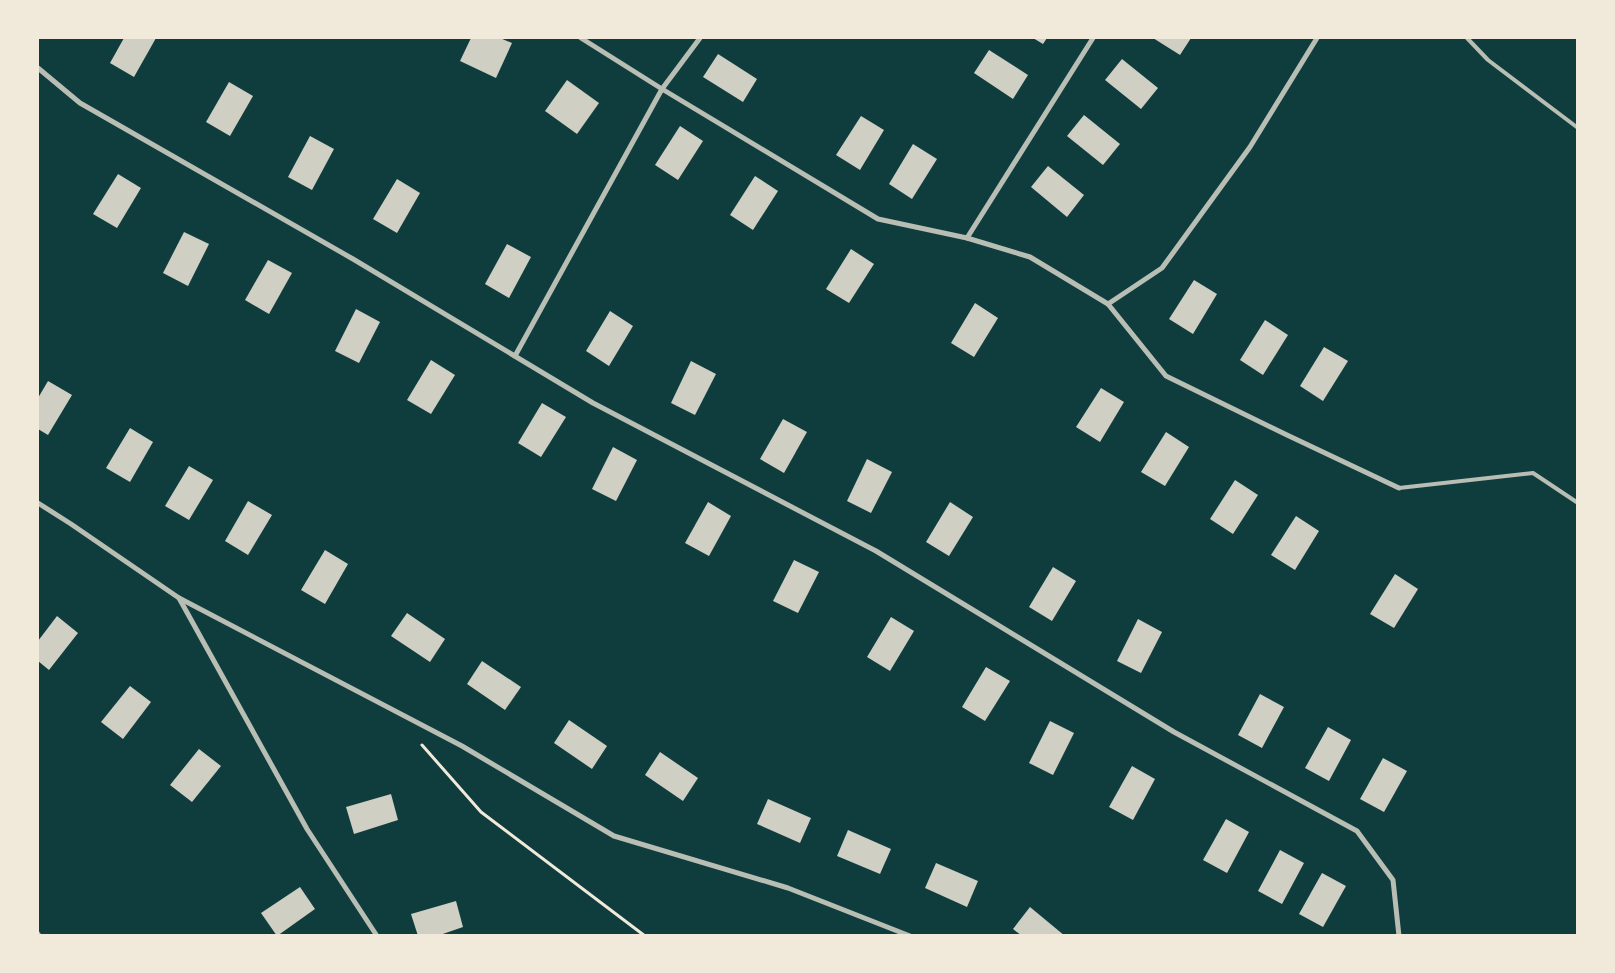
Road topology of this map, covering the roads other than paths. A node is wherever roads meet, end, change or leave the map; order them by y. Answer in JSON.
{"nodes":[{"id":1,"x":581,"y":38,"type":"edge"},
{"id":2,"x":700,"y":38,"type":"edge"},
{"id":3,"x":1093,"y":38,"type":"edge"},
{"id":4,"x":1317,"y":38,"type":"edge"},
{"id":5,"x":1467,"y":38,"type":"edge"},
{"id":6,"x":38,"y":68,"type":"edge"},
{"id":7,"x":662,"y":89,"type":"junction"},
{"id":8,"x":1578,"y":128,"type":"edge"},
{"id":9,"x":967,"y":238,"type":"junction"},
{"id":10,"x":1108,"y":304,"type":"junction"},
{"id":11,"x":514,"y":356,"type":"junction"},
{"id":12,"x":1399,"y":488,"type":"joint"},
{"id":13,"x":38,"y":503,"type":"edge"},
{"id":14,"x":1578,"y":503,"type":"edge"},
{"id":15,"x":179,"y":598,"type":"junction"},
{"id":16,"x":377,"y":936,"type":"edge"},
{"id":17,"x":910,"y":936,"type":"edge"},
{"id":18,"x":1399,"y":936,"type":"edge"}],
"edges":[{"from":1,"to":7,"type":"street"},
{"from":2,"to":7,"type":"street"},
{"from":3,"to":9,"type":"street"},
{"from":4,"to":10,"type":"street"},
{"from":5,"to":8,"type":"lane"},
{"from":6,"to":11,"type":"street"},
{"from":7,"to":9,"type":"street"},
{"from":7,"to":11,"type":"street"},
{"from":9,"to":10,"type":"street"},
{"from":10,"to":12,"type":"street"},
{"from":11,"to":18,"type":"street"},
{"from":12,"to":14,"type":"lane"},
{"from":13,"to":15,"type":"street"},
{"from":15,"to":16,"type":"street"},
{"from":15,"to":17,"type":"street"}]}
